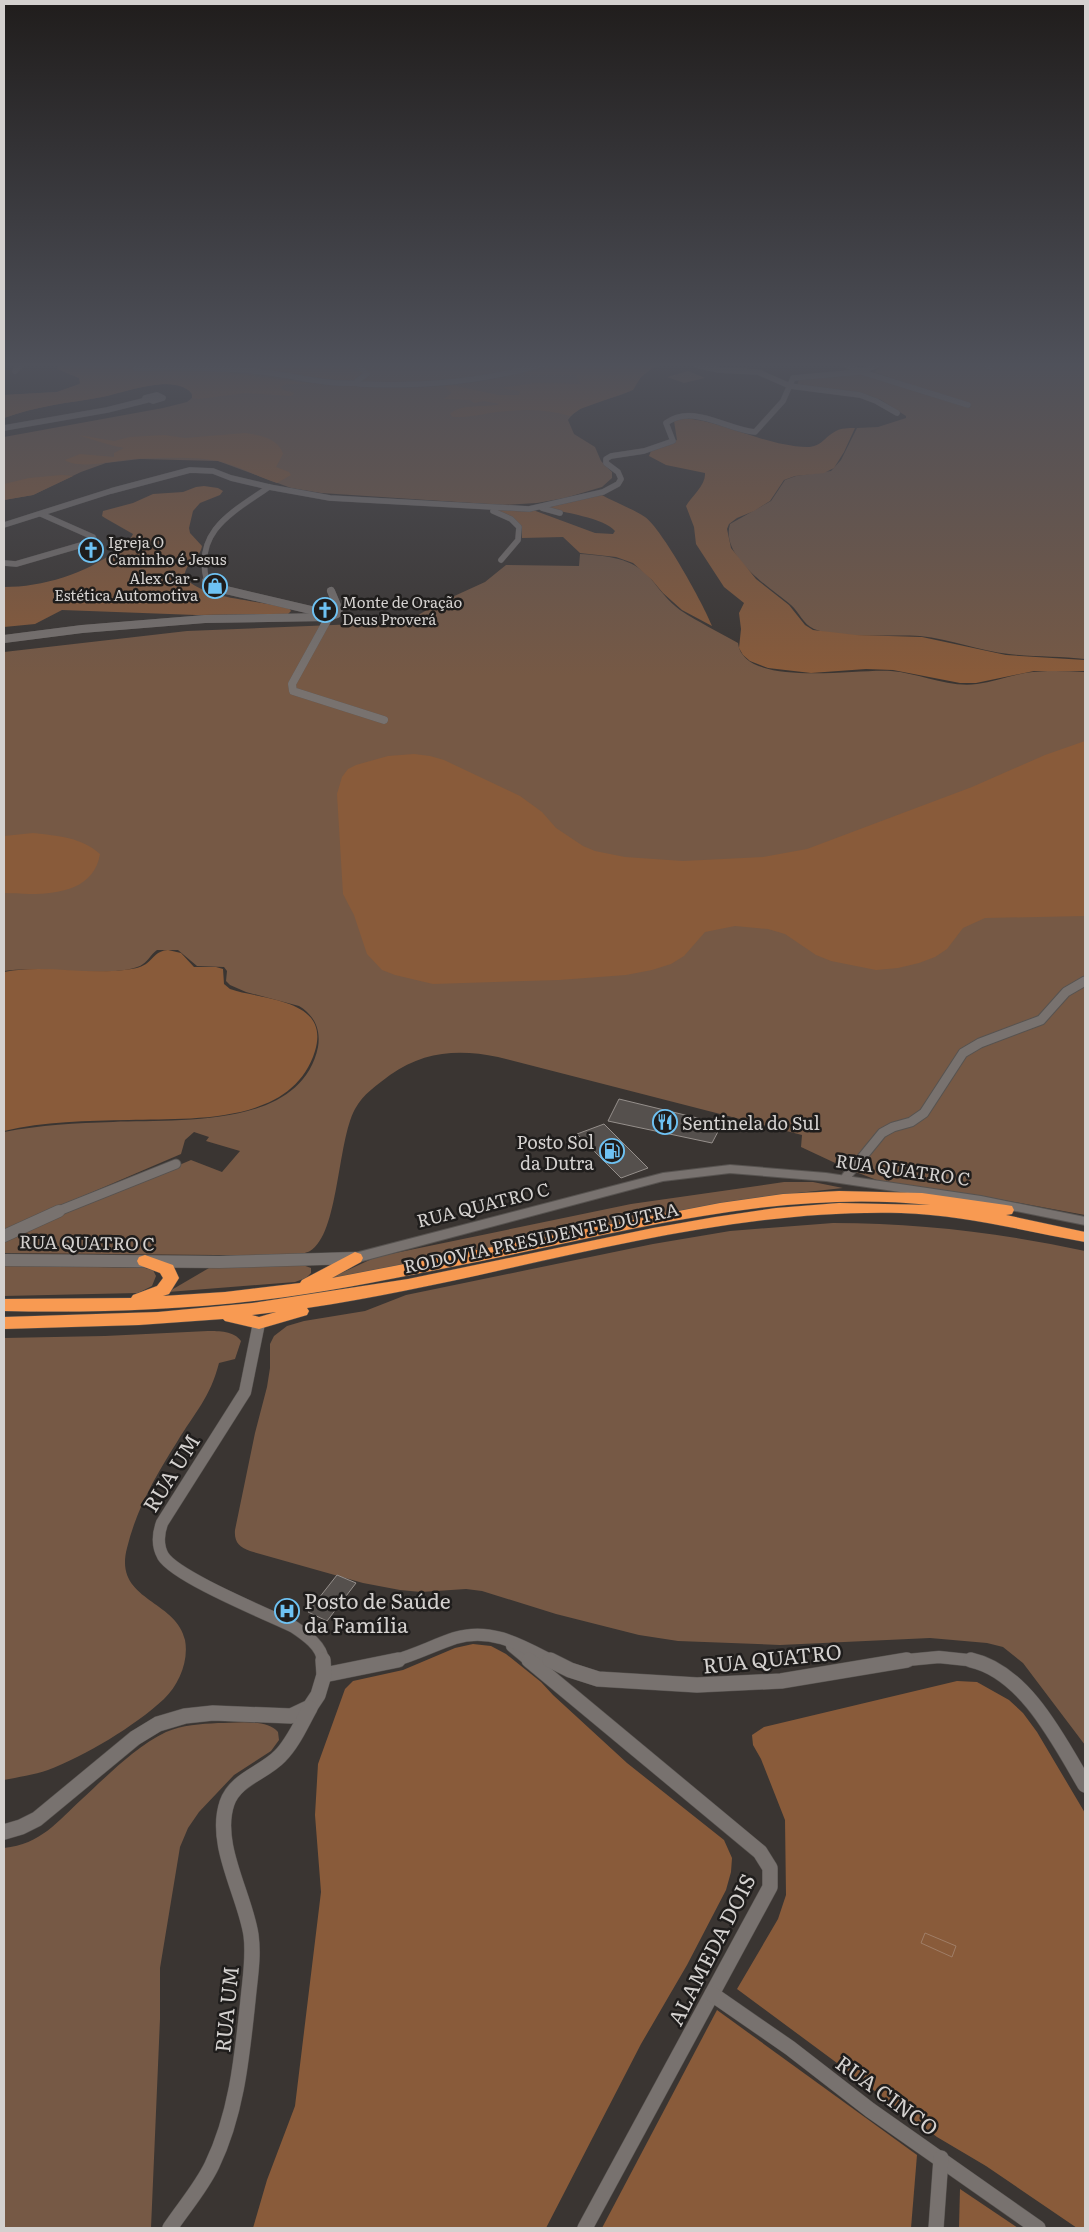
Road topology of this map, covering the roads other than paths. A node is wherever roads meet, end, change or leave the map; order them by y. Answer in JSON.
{"nodes":[{"id":1,"x":613,"y":468,"type":"edge"},
{"id":2,"x":269,"y":487,"type":"junction"},
{"id":3,"x":488,"y":508,"type":"junction"},
{"id":4,"x":541,"y":508,"type":"junction"},
{"id":5,"x":560,"y":513,"type":"dead end"},
{"id":6,"x":40,"y":514,"type":"junction"},
{"id":7,"x":6,"y":523,"type":"edge"},
{"id":8,"x":502,"y":560,"type":"dead end"},
{"id":9,"x":4,"y":563,"type":"edge"},
{"id":10,"x":332,"y":591,"type":"dead end"},
{"id":11,"x":328,"y":617,"type":"junction"},
{"id":12,"x":4,"y":640,"type":"edge"},
{"id":13,"x":384,"y":720,"type":"dead end"},
{"id":14,"x":1085,"y":981,"type":"edge"},
{"id":15,"x":176,"y":1164,"type":"dead end"},
{"id":16,"x":846,"y":1177,"type":"dead end"},
{"id":17,"x":1085,"y":1221,"type":"edge"},
{"id":18,"x":1085,"y":1227,"type":"edge"},
{"id":19,"x":4,"y":1236,"type":"edge"},
{"id":20,"x":1085,"y":1237,"type":"edge"},
{"id":21,"x":355,"y":1258,"type":"junction"},
{"id":22,"x":4,"y":1260,"type":"edge"},
{"id":23,"x":146,"y":1261,"type":"junction"},
{"id":24,"x":384,"y":1288,"type":"junction"},
{"id":25,"x":297,"y":1290,"type":"junction"},
{"id":26,"x":4,"y":1305,"type":"edge"},
{"id":27,"x":100,"y":1306,"type":"junction"},
{"id":28,"x":201,"y":1315,"type":"junction"},
{"id":29,"x":259,"y":1322,"type":"junction"},
{"id":30,"x":4,"y":1323,"type":"edge"},
{"id":31,"x":501,"y":1638,"type":"junction"},
{"id":32,"x":324,"y":1676,"type":"junction"},
{"id":33,"x":312,"y":1704,"type":"junction"},
{"id":34,"x":1085,"y":1785,"type":"edge"},
{"id":35,"x":4,"y":1832,"type":"edge"},
{"id":36,"x":712,"y":1994,"type":"junction"},
{"id":37,"x":941,"y":2158,"type":"junction"},
{"id":38,"x":170,"y":2228,"type":"edge"},
{"id":39,"x":585,"y":2228,"type":"edge"},
{"id":40,"x":936,"y":2228,"type":"edge"},
{"id":41,"x":1038,"y":2228,"type":"edge"}],
"edges":[{"from":1,"to":4,"type":"street"},
{"from":2,"to":3,"type":"street"},
{"from":2,"to":6,"type":"street"},
{"from":2,"to":11,"type":"street"},
{"from":3,"to":4,"type":"street"},
{"from":3,"to":8,"type":"street"},
{"from":4,"to":5,"type":"street"},
{"from":6,"to":7,"type":"street"},
{"from":6,"to":9,"type":"street"},
{"from":10,"to":11,"type":"street"},
{"from":11,"to":12,"type":"street"},
{"from":11,"to":13,"type":"street"},
{"from":14,"to":16,"type":"street"},
{"from":15,"to":19,"type":"street"},
{"from":17,"to":21,"type":"street","name":"RUA QUATRO C"},
{"from":18,"to":25,"type":"highway","name":"RODOVIA PRESIDENTE DUTRA"},
{"from":20,"to":24,"type":"highway","name":"RODOVIA PRESIDENTE DUTRA"},
{"from":21,"to":23,"type":"street","name":"RUA QUATRO C"},
{"from":21,"to":25,"type":"highway"},
{"from":22,"to":23,"type":"street","name":"RUA QUATRO C"},
{"from":23,"to":27,"type":"highway"},
{"from":24,"to":28,"type":"highway","name":"RODOVIA PRESIDENTE DUTRA"},
{"from":24,"to":29,"type":"highway"},
{"from":25,"to":27,"type":"highway","name":"RODOVIA PRESIDENTE DUTRA"},
{"from":26,"to":27,"type":"highway","name":"RODOVIA PRESIDENTE DUTRA"},
{"from":28,"to":29,"type":"highway"},
{"from":28,"to":30,"type":"highway","name":"RODOVIA PRESIDENTE DUTRA"},
{"from":29,"to":32,"type":"street","name":"RUA UM"},
{"from":31,"to":32,"type":"street","name":"RUA QUATRO"},
{"from":31,"to":34,"type":"street","name":"RUA QUATRO"},
{"from":31,"to":36,"type":"street","name":"ALAMEDA DOIS"},
{"from":32,"to":33,"type":"street"},
{"from":33,"to":35,"type":"street"},
{"from":33,"to":38,"type":"street","name":"RUA UM"},
{"from":36,"to":37,"type":"street","name":"RUA CINCO"},
{"from":36,"to":39,"type":"street","name":"ALAMEDA DOIS"},
{"from":37,"to":40,"type":"street"},
{"from":37,"to":41,"type":"street","name":"RUA CINCO"}]}
